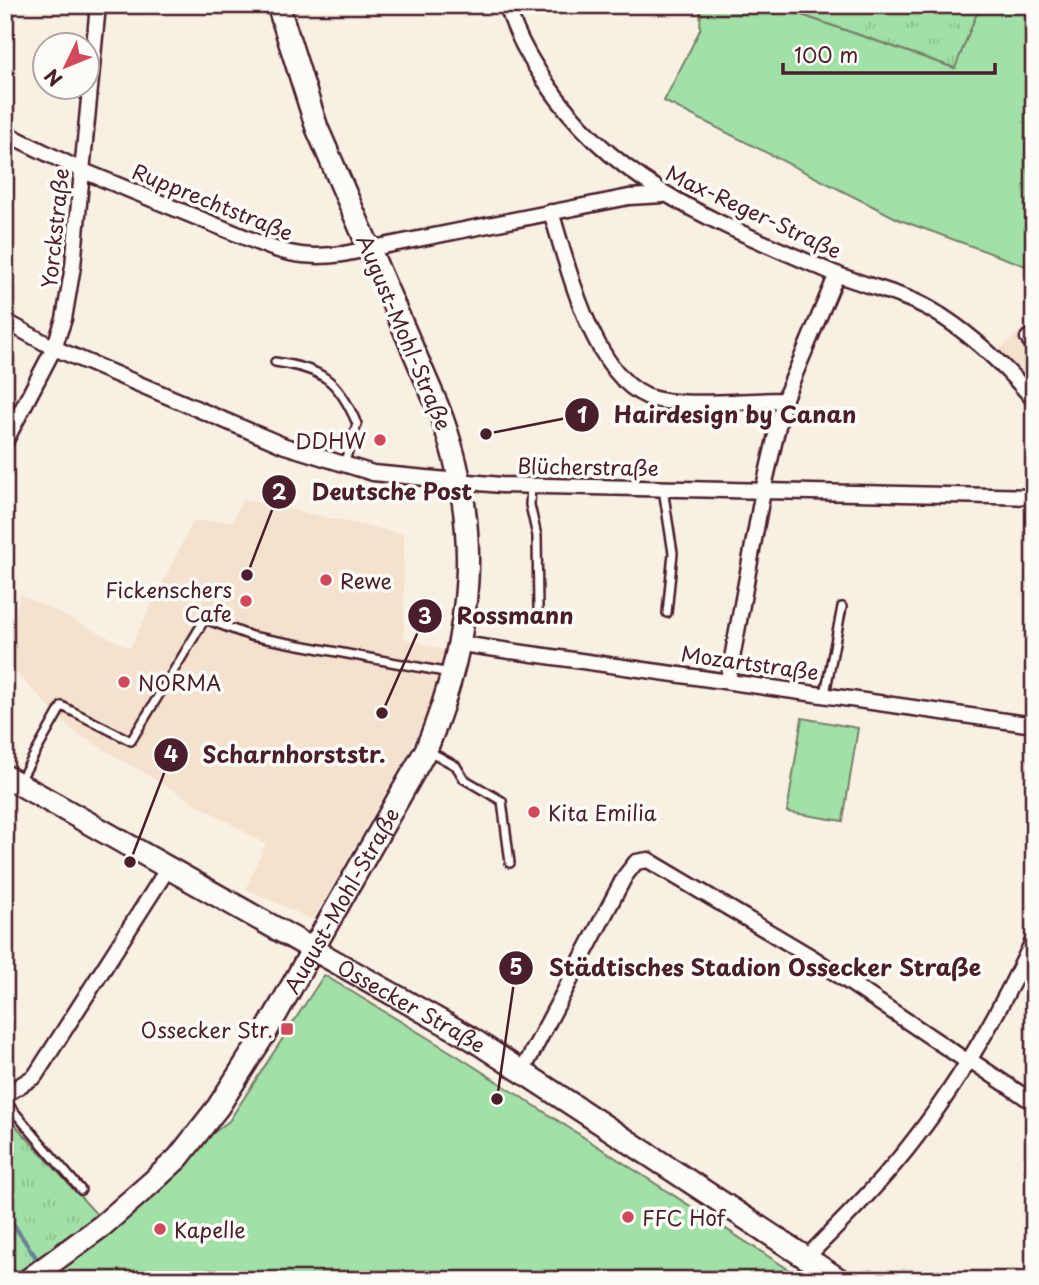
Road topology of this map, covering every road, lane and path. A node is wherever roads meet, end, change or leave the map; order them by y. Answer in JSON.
{"nodes":[{"id":1,"x":98,"y":5,"type":"edge"},
{"id":2,"x":278,"y":5,"type":"edge"},
{"id":3,"x":507,"y":5,"type":"edge"},
{"id":4,"x":5,"y":133,"type":"edge"},
{"id":5,"x":81,"y":170,"type":"junction"},
{"id":6,"x":663,"y":195,"type":"junction"},
{"id":7,"x":551,"y":212,"type":"junction"},
{"id":8,"x":370,"y":248,"type":"junction"},
{"id":9,"x":837,"y":274,"type":"junction"},
{"id":10,"x":5,"y":321,"type":"edge"},
{"id":11,"x":54,"y":348,"type":"junction"},
{"id":12,"x":275,"y":362,"type":"dead end"},
{"id":13,"x":784,"y":400,"type":"junction"},
{"id":14,"x":1034,"y":400,"type":"edge"},
{"id":15,"x":5,"y":442,"type":"edge"},
{"id":16,"x":344,"y":465,"type":"junction"},
{"id":17,"x":461,"y":482,"type":"junction"},
{"id":18,"x":530,"y":485,"type":"junction"},
{"id":19,"x":663,"y":488,"type":"junction"},
{"id":20,"x":763,"y":491,"type":"junction"},
{"id":21,"x":1034,"y":497,"type":"edge"},
{"id":22,"x":842,"y":607,"type":"dead end"},
{"id":23,"x":538,"y":608,"type":"dead end"},
{"id":24,"x":667,"y":613,"type":"dead end"},
{"id":25,"x":461,"y":644,"type":"junction"},
{"id":26,"x":454,"y":673,"type":"junction"},
{"id":27,"x":728,"y":680,"type":"junction"},
{"id":28,"x":825,"y":694,"type":"junction"},
{"id":29,"x":1034,"y":725,"type":"edge"},
{"id":30,"x":426,"y":750,"type":"junction"},
{"id":31,"x":12,"y":779,"type":"edge"},
{"id":32,"x":510,"y":863,"type":"dead end"},
{"id":33,"x":168,"y":868,"type":"junction"},
{"id":34,"x":1034,"y":939,"type":"edge"},
{"id":35,"x":314,"y":948,"type":"junction"},
{"id":36,"x":969,"y":1061,"type":"junction"},
{"id":37,"x":523,"y":1070,"type":"junction"},
{"id":38,"x":5,"y":1095,"type":"edge"},
{"id":39,"x":5,"y":1101,"type":"edge"},
{"id":40,"x":1034,"y":1103,"type":"edge"},
{"id":41,"x":81,"y":1189,"type":"dead end"},
{"id":42,"x":806,"y":1258,"type":"junction"},
{"id":43,"x":31,"y":1278,"type":"edge"},
{"id":44,"x":840,"y":1280,"type":"edge"}],
"edges":[{"from":1,"to":5,"type":"street","name":"Yorckstraße"},
{"from":2,"to":8,"type":"main road","name":"August-Mohl-Straße"},
{"from":3,"to":6,"type":"street","name":"Max-Reger-Straße"},
{"from":4,"to":5,"type":"street","name":"Rupprechtstraße"},
{"from":5,"to":8,"type":"street","name":"Rupprechtstraße"},
{"from":5,"to":11,"type":"street","name":"Yorckstraße"},
{"from":6,"to":7,"type":"street","name":"Rupprechtstraße"},
{"from":6,"to":9,"type":"street","name":"Max-Reger-Straße"},
{"from":7,"to":8,"type":"street","name":"Rupprechtstraße"},
{"from":7,"to":13,"type":"street"},
{"from":8,"to":17,"type":"main road","name":"August-Mohl-Straße"},
{"from":9,"to":13,"type":"street"},
{"from":9,"to":14,"type":"street","name":"Max-Reger-Straße"},
{"from":10,"to":11,"type":"street","name":"Blücherstraße"},
{"from":11,"to":15,"type":"street","name":"Yorckstraße"},
{"from":11,"to":16,"type":"street","name":"Blücherstraße"},
{"from":12,"to":16,"type":"lane"},
{"from":13,"to":20,"type":"street"},
{"from":16,"to":17,"type":"street","name":"Blücherstraße"},
{"from":17,"to":18,"type":"street","name":"Blücherstraße"},
{"from":17,"to":25,"type":"main road","name":"August-Mohl-Straße"},
{"from":18,"to":19,"type":"street","name":"Blücherstraße"},
{"from":18,"to":23,"type":"lane"},
{"from":19,"to":20,"type":"street","name":"Blücherstraße"},
{"from":19,"to":24,"type":"lane"},
{"from":20,"to":21,"type":"street","name":"Blücherstraße"},
{"from":20,"to":27,"type":"street"},
{"from":22,"to":28,"type":"lane"},
{"from":25,"to":26,"type":"main road","name":"August-Mohl-Straße"},
{"from":25,"to":27,"type":"street","name":"Mozartstraße"},
{"from":26,"to":30,"type":"main road","name":"August-Mohl-Straße"},
{"from":26,"to":31,"type":"lane"},
{"from":27,"to":28,"type":"street","name":"Mozartstraße"},
{"from":28,"to":29,"type":"street","name":"Mozartstraße"},
{"from":30,"to":32,"type":"lane"},
{"from":30,"to":35,"type":"main road","name":"August-Mohl-Straße"},
{"from":31,"to":33,"type":"main road","name":"Ossecker Straße"},
{"from":33,"to":35,"type":"main road","name":"Ossecker Straße"},
{"from":33,"to":38,"type":"street"},
{"from":34,"to":36,"type":"street"},
{"from":35,"to":37,"type":"main road","name":"Ossecker Straße"},
{"from":35,"to":43,"type":"main road","name":"August-Mohl-Straße"},
{"from":36,"to":37,"type":"street"},
{"from":36,"to":40,"type":"street"},
{"from":36,"to":42,"type":"street"},
{"from":37,"to":42,"type":"main road","name":"Ossecker Straße"},
{"from":39,"to":41,"type":"lane"},
{"from":42,"to":44,"type":"main road","name":"Ossecker Straße"}]}
